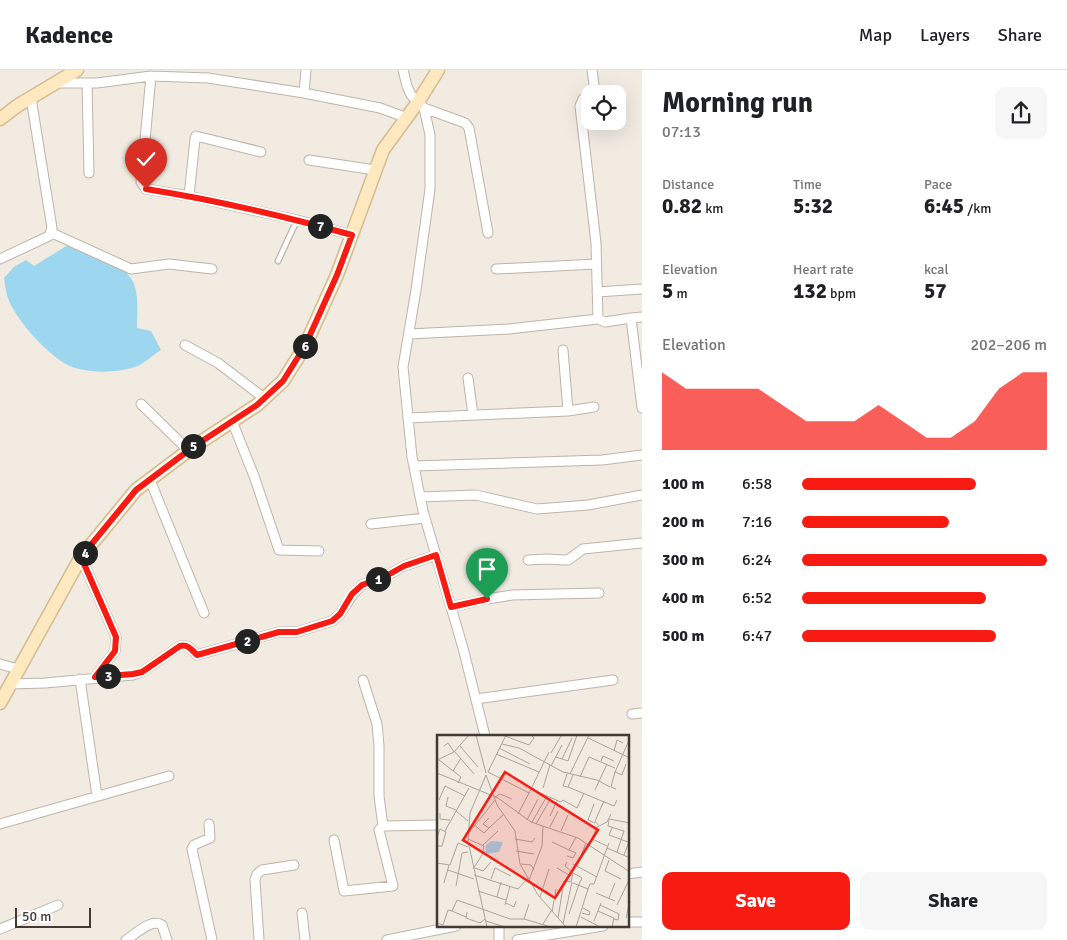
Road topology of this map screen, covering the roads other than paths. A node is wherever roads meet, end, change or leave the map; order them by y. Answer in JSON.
{"nodes":[{"id":1,"x":77,"y":70,"type":"edge"},
{"id":2,"x":306,"y":70,"type":"edge"},
{"id":3,"x":403,"y":70,"type":"edge"},
{"id":4,"x":438,"y":70,"type":"edge"},
{"id":5,"x":592,"y":70,"type":"edge"},
{"id":6,"x":151,"y":76,"type":"junction"},
{"id":7,"x":56,"y":83,"type":"junction"},
{"id":8,"x":87,"y":83,"type":"junction"},
{"id":9,"x":595,"y":85,"type":"edge"},
{"id":10,"x":304,"y":93,"type":"junction"},
{"id":11,"x":31,"y":98,"type":"junction"},
{"id":12,"x":421,"y":105,"type":"junction"},
{"id":13,"x":407,"y":118,"type":"junction"},
{"id":14,"x":0,"y":119,"type":"edge"},
{"id":15,"x":583,"y":130,"type":"edge"},
{"id":16,"x":262,"y":152,"type":"dead end"},
{"id":17,"x":309,"y":160,"type":"dead end"},
{"id":18,"x":375,"y":170,"type":"junction"},
{"id":19,"x":89,"y":173,"type":"dead end"},
{"id":20,"x":189,"y":196,"type":"junction"},
{"id":21,"x":297,"y":220,"type":"junction"},
{"id":22,"x":52,"y":233,"type":"junction"},
{"id":23,"x":488,"y":233,"type":"dead end"},
{"id":24,"x":352,"y":235,"type":"junction"},
{"id":25,"x":0,"y":259,"type":"edge"},
{"id":26,"x":278,"y":261,"type":"dead end"},
{"id":27,"x":596,"y":264,"type":"junction"},
{"id":28,"x":212,"y":269,"type":"dead end"},
{"id":29,"x":496,"y":269,"type":"dead end"},
{"id":30,"x":642,"y":289,"type":"edge"},
{"id":31,"x":597,"y":292,"type":"junction"},
{"id":32,"x":642,"y":317,"type":"edge"},
{"id":33,"x":598,"y":318,"type":"junction"},
{"id":34,"x":631,"y":318,"type":"junction"},
{"id":35,"x":409,"y":334,"type":"junction"},
{"id":36,"x":185,"y":344,"type":"dead end"},
{"id":37,"x":638,"y":348,"type":"edge"},
{"id":38,"x":564,"y":350,"type":"dead end"},
{"id":39,"x":468,"y":378,"type":"dead end"},
{"id":40,"x":264,"y":398,"type":"junction"},
{"id":41,"x":141,"y":404,"type":"dead end"},
{"id":42,"x":594,"y":407,"type":"dead end"},
{"id":43,"x":642,"y":408,"type":"edge"},
{"id":44,"x":568,"y":411,"type":"junction"},
{"id":45,"x":473,"y":415,"type":"junction"},
{"id":46,"x":408,"y":418,"type":"junction"},
{"id":47,"x":232,"y":421,"type":"junction"},
{"id":48,"x":188,"y":450,"type":"junction"},
{"id":49,"x":642,"y":455,"type":"edge"},
{"id":50,"x":414,"y":466,"type":"junction"},
{"id":51,"x":150,"y":480,"type":"junction"},
{"id":52,"x":642,"y":495,"type":"edge"},
{"id":53,"x":420,"y":498,"type":"junction"},
{"id":54,"x":425,"y":518,"type":"junction"},
{"id":55,"x":371,"y":524,"type":"dead end"},
{"id":56,"x":642,"y":543,"type":"edge"},
{"id":57,"x":319,"y":551,"type":"dead end"},
{"id":58,"x":436,"y":555,"type":"junction"},
{"id":59,"x":81,"y":557,"type":"junction"},
{"id":60,"x":528,"y":560,"type":"dead end"},
{"id":61,"x":599,"y":593,"type":"dead end"},
{"id":62,"x":451,"y":607,"type":"junction"},
{"id":63,"x":204,"y":613,"type":"dead end"},
{"id":64,"x":0,"y":664,"type":"edge"},
{"id":65,"x":18,"y":669,"type":"junction"},
{"id":66,"x":95,"y":677,"type":"junction"},
{"id":67,"x":80,"y":679,"type":"junction"},
{"id":68,"x":363,"y":680,"type":"dead end"},
{"id":69,"x":613,"y":680,"type":"dead end"},
{"id":70,"x":10,"y":684,"type":"junction"},
{"id":71,"x":476,"y":699,"type":"junction"},
{"id":72,"x":0,"y":703,"type":"edge"},
{"id":73,"x":642,"y":713,"type":"edge"},
{"id":74,"x":632,"y":714,"type":"dead end"},
{"id":75,"x":485,"y":735,"type":"edge"},
{"id":76,"x":169,"y":776,"type":"dead end"},
{"id":77,"x":97,"y":796,"type":"junction"},
{"id":78,"x":0,"y":824,"type":"edge"},
{"id":79,"x":209,"y":824,"type":"dead end"},
{"id":80,"x":437,"y":825,"type":"edge"},
{"id":81,"x":383,"y":826,"type":"junction"},
{"id":82,"x":334,"y":840,"type":"dead end"},
{"id":83,"x":294,"y":865,"type":"dead end"},
{"id":84,"x":58,"y":905,"type":"dead end"},
{"id":85,"x":302,"y":913,"type":"dead end"},
{"id":86,"x":446,"y":928,"type":"edge"},
{"id":87,"x":594,"y":928,"type":"edge"},
{"id":88,"x":0,"y":929,"type":"edge"},
{"id":89,"x":552,"y":937,"type":"edge"},
{"id":90,"x":126,"y":940,"type":"edge"},
{"id":91,"x":167,"y":940,"type":"edge"},
{"id":92,"x":212,"y":940,"type":"edge"},
{"id":93,"x":259,"y":940,"type":"edge"},
{"id":94,"x":305,"y":940,"type":"edge"},
{"id":95,"x":387,"y":940,"type":"edge"},
{"id":96,"x":517,"y":940,"type":"edge"}],
"edges":[{"from":1,"to":7,"type":"street"},
{"from":2,"to":10,"type":"street"},
{"from":3,"to":12,"type":"street"},
{"from":4,"to":12,"type":"street"},
{"from":5,"to":9,"type":"street"},
{"from":6,"to":8,"type":"street"},
{"from":6,"to":10,"type":"street"},
{"from":6,"to":20,"type":"street"},
{"from":7,"to":8,"type":"street"},
{"from":7,"to":11,"type":"street"},
{"from":8,"to":19,"type":"street"},
{"from":10,"to":13,"type":"street"},
{"from":11,"to":14,"type":"street"},
{"from":11,"to":22,"type":"street"},
{"from":12,"to":13,"type":"street"},
{"from":12,"to":23,"type":"street"},
{"from":12,"to":35,"type":"street"},
{"from":13,"to":18,"type":"street"},
{"from":15,"to":27,"type":"street"},
{"from":16,"to":20,"type":"street"},
{"from":17,"to":18,"type":"street"},
{"from":18,"to":24,"type":"street"},
{"from":20,"to":21,"type":"street"},
{"from":21,"to":24,"type":"street"},
{"from":21,"to":26,"type":"lane"},
{"from":22,"to":25,"type":"street"},
{"from":22,"to":28,"type":"street"},
{"from":24,"to":40,"type":"street"},
{"from":27,"to":29,"type":"street"},
{"from":27,"to":31,"type":"street"},
{"from":30,"to":31,"type":"street"},
{"from":31,"to":33,"type":"street"},
{"from":32,"to":34,"type":"street"},
{"from":33,"to":34,"type":"street"},
{"from":33,"to":35,"type":"street"},
{"from":34,"to":37,"type":"street"},
{"from":35,"to":46,"type":"street"},
{"from":36,"to":40,"type":"street"},
{"from":37,"to":43,"type":"street"},
{"from":38,"to":44,"type":"street"},
{"from":39,"to":45,"type":"street"},
{"from":40,"to":47,"type":"street"},
{"from":41,"to":48,"type":"street"},
{"from":42,"to":44,"type":"street"},
{"from":44,"to":45,"type":"street"},
{"from":45,"to":46,"type":"street"},
{"from":46,"to":50,"type":"street"},
{"from":47,"to":48,"type":"street"},
{"from":47,"to":57,"type":"street"},
{"from":48,"to":51,"type":"street"},
{"from":49,"to":50,"type":"street"},
{"from":50,"to":53,"type":"street"},
{"from":51,"to":59,"type":"street"},
{"from":51,"to":63,"type":"street"},
{"from":52,"to":53,"type":"street"},
{"from":53,"to":54,"type":"street"},
{"from":54,"to":55,"type":"street"},
{"from":54,"to":58,"type":"street"},
{"from":56,"to":60,"type":"street"},
{"from":58,"to":62,"type":"street"},
{"from":58,"to":66,"type":"street"},
{"from":59,"to":65,"type":"street"},
{"from":59,"to":66,"type":"street"},
{"from":61,"to":62,"type":"street"},
{"from":62,"to":71,"type":"street"},
{"from":64,"to":65,"type":"street"},
{"from":65,"to":70,"type":"street"},
{"from":66,"to":67,"type":"street"},
{"from":67,"to":70,"type":"street"},
{"from":67,"to":77,"type":"street"},
{"from":68,"to":81,"type":"street"},
{"from":69,"to":71,"type":"street"},
{"from":70,"to":72,"type":"street"},
{"from":71,"to":75,"type":"street"},
{"from":73,"to":74,"type":"street"},
{"from":76,"to":77,"type":"street"},
{"from":77,"to":78,"type":"street"},
{"from":79,"to":92,"type":"street"},
{"from":80,"to":81,"type":"street"},
{"from":81,"to":82,"type":"street"},
{"from":83,"to":93,"type":"street"},
{"from":84,"to":88,"type":"street"},
{"from":85,"to":94,"type":"street"},
{"from":86,"to":95,"type":"street"},
{"from":87,"to":89,"type":"street"},
{"from":89,"to":96,"type":"street"},
{"from":90,"to":91,"type":"street"}]}
